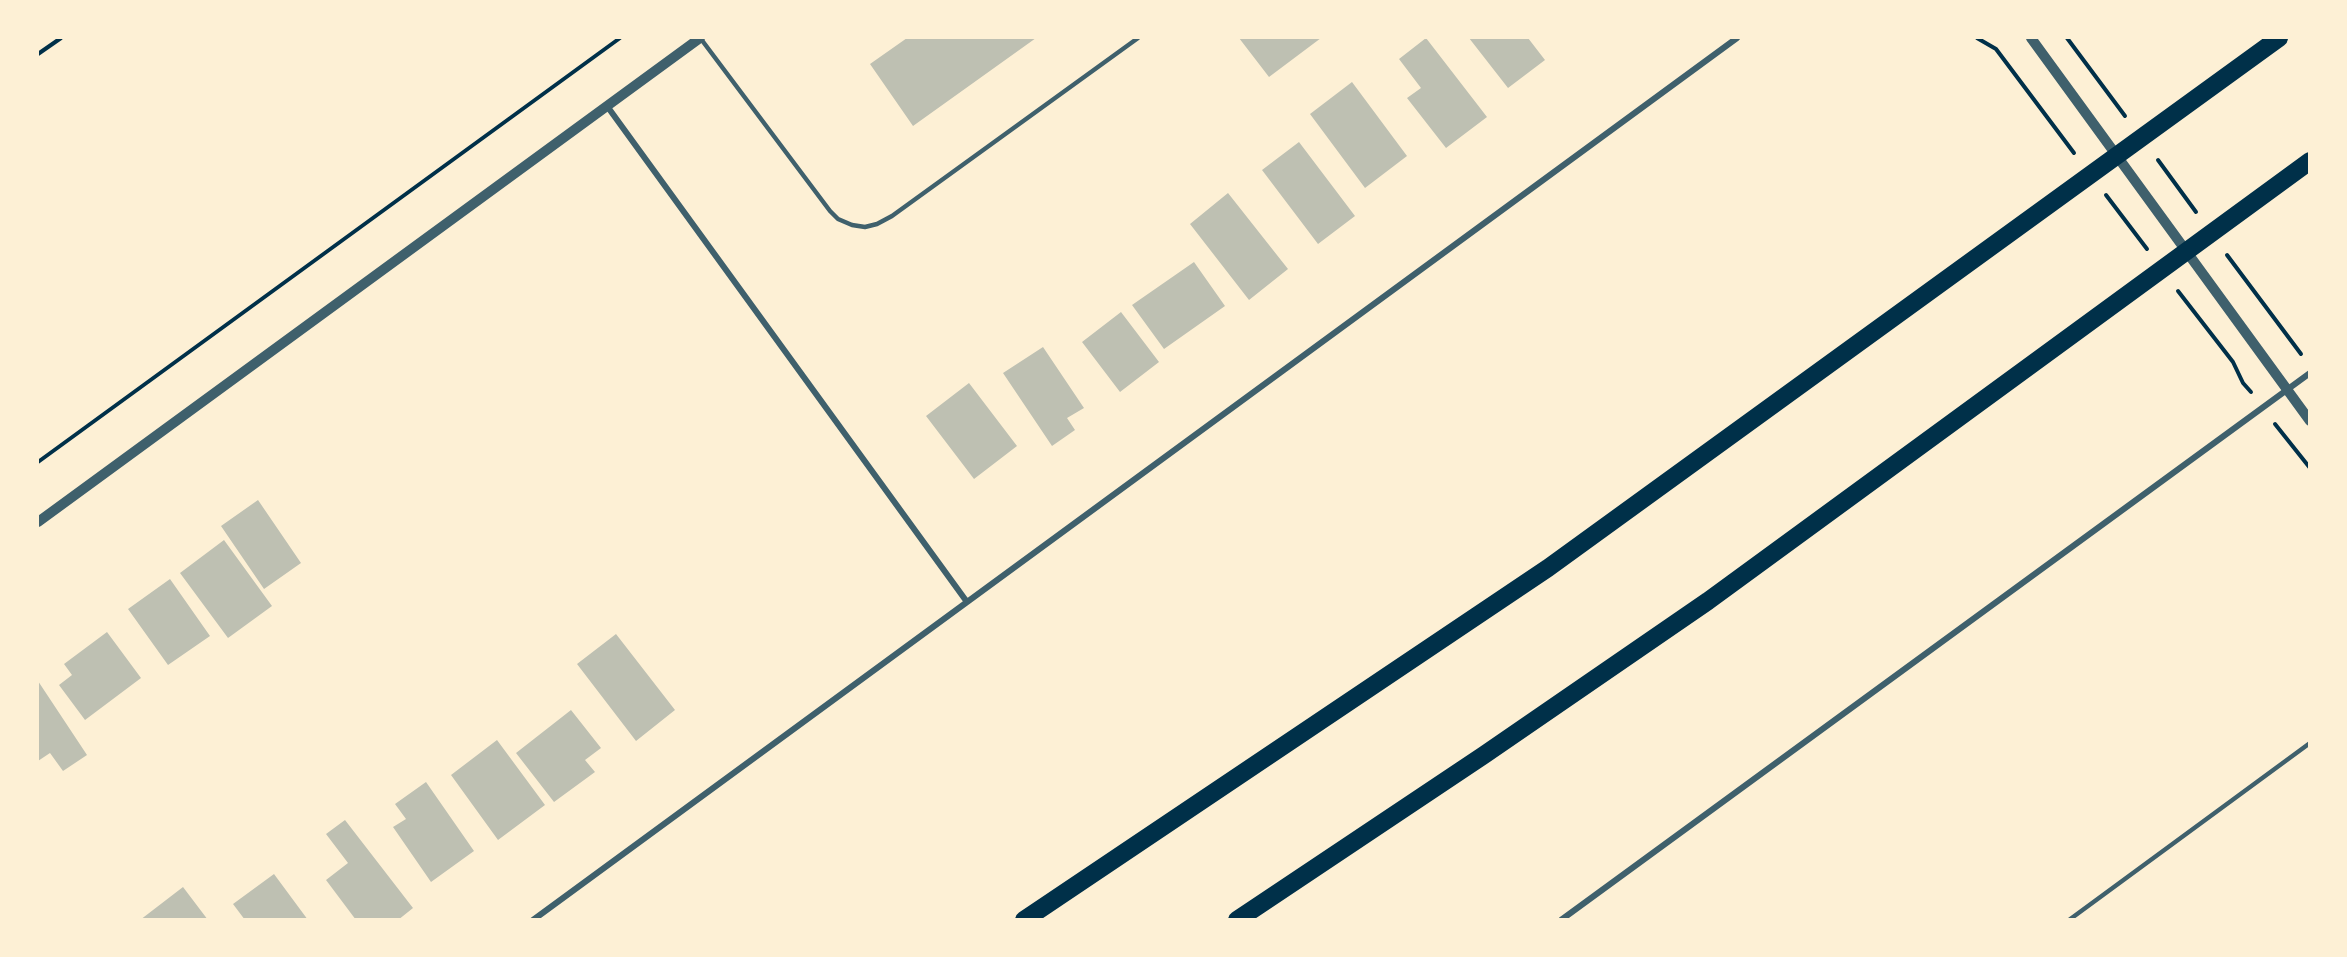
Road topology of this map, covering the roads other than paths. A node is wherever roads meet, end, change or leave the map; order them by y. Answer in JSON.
{"nodes":[{"id":1,"x":700,"y":38,"type":"edge"},
{"id":2,"x":1138,"y":38,"type":"edge"},
{"id":3,"x":1737,"y":38,"type":"edge"},
{"id":4,"x":2031,"y":38,"type":"edge"},
{"id":5,"x":2279,"y":38,"type":"edge"},
{"id":6,"x":607,"y":106,"type":"junction"},
{"id":7,"x":2310,"y":161,"type":"edge"},
{"id":8,"x":2310,"y":373,"type":"edge"},
{"id":9,"x":2286,"y":389,"type":"junction"},
{"id":10,"x":2310,"y":421,"type":"edge"},
{"id":11,"x":38,"y":522,"type":"edge"},
{"id":12,"x":967,"y":602,"type":"junction"},
{"id":13,"x":2310,"y":743,"type":"edge"},
{"id":14,"x":533,"y":920,"type":"edge"},
{"id":15,"x":1024,"y":920,"type":"edge"},
{"id":16,"x":1237,"y":920,"type":"edge"},
{"id":17,"x":1561,"y":920,"type":"edge"},
{"id":18,"x":2068,"y":920,"type":"edge"}],
"edges":[{"from":1,"to":2,"type":"lane"},
{"from":1,"to":6,"type":"street"},
{"from":3,"to":12,"type":"street"},
{"from":4,"to":9,"type":"street"},
{"from":5,"to":15,"type":"highway"},
{"from":6,"to":11,"type":"street"},
{"from":6,"to":12,"type":"street"},
{"from":7,"to":16,"type":"highway"},
{"from":8,"to":9,"type":"street"},
{"from":9,"to":10,"type":"street"},
{"from":9,"to":17,"type":"street"},
{"from":12,"to":14,"type":"street"},
{"from":13,"to":18,"type":"lane"}]}
